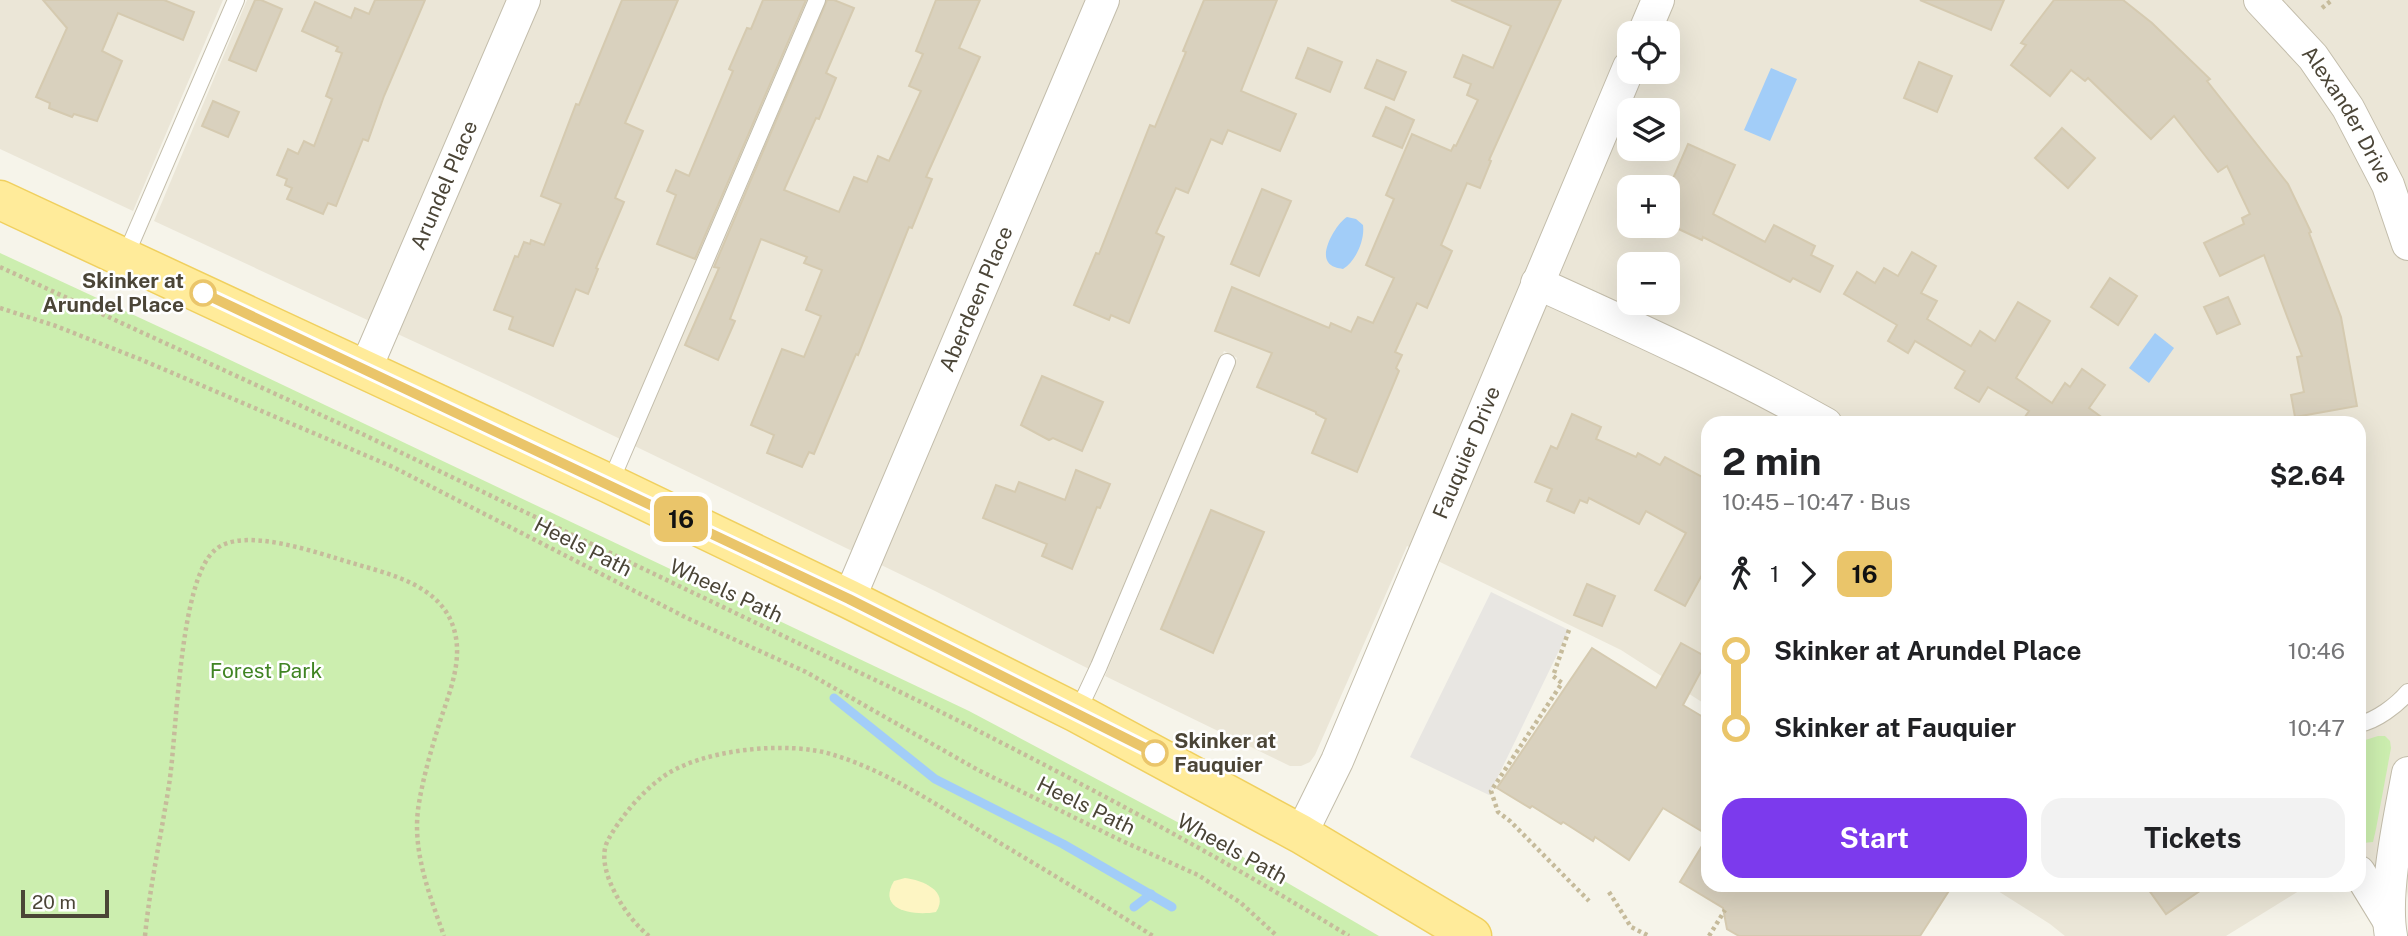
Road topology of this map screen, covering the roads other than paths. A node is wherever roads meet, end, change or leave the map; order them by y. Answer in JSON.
{"nodes":[{"id":1,"x":236,"y":0,"type":"edge"},
{"id":2,"x":524,"y":0,"type":"edge"},
{"id":3,"x":817,"y":0,"type":"edge"},
{"id":4,"x":1103,"y":0,"type":"edge"},
{"id":5,"x":1658,"y":0,"type":"edge"},
{"id":6,"x":2260,"y":0,"type":"edge"},
{"id":7,"x":1649,"y":21,"type":"edge"},
{"id":8,"x":1622,"y":84,"type":"edge"},
{"id":9,"x":0,"y":200,"type":"edge"},
{"id":10,"x":2408,"y":244,"type":"edge"},
{"id":11,"x":125,"y":257,"type":"junction"},
{"id":12,"x":1536,"y":283,"type":"junction"},
{"id":13,"x":1227,"y":362,"type":"dead end"},
{"id":14,"x":365,"y":370,"type":"junction"},
{"id":15,"x":1811,"y":416,"type":"edge"},
{"id":16,"x":610,"y":484,"type":"junction"},
{"id":17,"x":849,"y":599,"type":"junction"},
{"id":18,"x":2408,"y":692,"type":"edge"},
{"id":19,"x":1077,"y":713,"type":"junction"},
{"id":20,"x":2366,"y":723,"type":"edge"},
{"id":21,"x":2408,"y":773,"type":"edge"},
{"id":22,"x":1301,"y":834,"type":"junction"},
{"id":23,"x":2366,"y":885,"type":"edge"},
{"id":24,"x":2390,"y":929,"type":"edge"},
{"id":25,"x":1472,"y":936,"type":"edge"}],
"edges":[{"from":1,"to":11,"type":"lane"},
{"from":2,"to":14,"type":"street","name":"Arundel Place"},
{"from":3,"to":16,"type":"lane"},
{"from":4,"to":17,"type":"street","name":"Aberdeen Place"},
{"from":5,"to":7,"type":"street"},
{"from":6,"to":10,"type":"street","name":"Alexander Drive"},
{"from":8,"to":12,"type":"street","name":"Fauquier Drive"},
{"from":9,"to":11,"type":"main road"},
{"from":11,"to":14,"type":"main road"},
{"from":12,"to":15,"type":"street"},
{"from":12,"to":22,"type":"street","name":"Fauquier Drive"},
{"from":13,"to":19,"type":"lane"},
{"from":14,"to":16,"type":"main road"},
{"from":16,"to":17,"type":"main road"},
{"from":17,"to":19,"type":"main road"},
{"from":18,"to":20,"type":"lane"},
{"from":19,"to":22,"type":"main road"},
{"from":21,"to":24,"type":"street"},
{"from":22,"to":25,"type":"main road"},
{"from":23,"to":24,"type":"street"}]}
